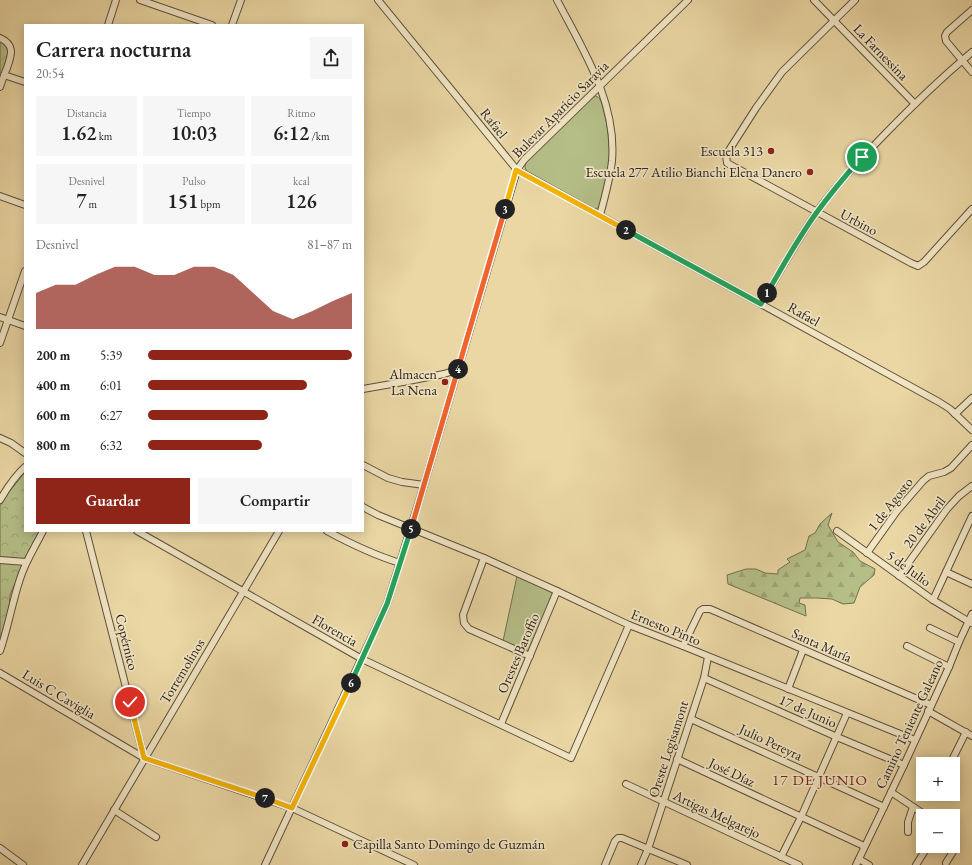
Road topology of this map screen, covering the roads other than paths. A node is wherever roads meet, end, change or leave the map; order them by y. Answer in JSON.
{"nodes":[{"id":1,"x":116,"y":0,"type":"edge"},
{"id":2,"x":140,"y":0,"type":"edge"},
{"id":3,"x":241,"y":0,"type":"edge"},
{"id":4,"x":378,"y":0,"type":"edge"},
{"id":5,"x":557,"y":0,"type":"edge"},
{"id":6,"x":688,"y":0,"type":"edge"},
{"id":7,"x":814,"y":0,"type":"edge"},
{"id":8,"x":855,"y":0,"type":"edge"},
{"id":9,"x":972,"y":10,"type":"edge"},
{"id":10,"x":834,"y":20,"type":"junction"},
{"id":11,"x":108,"y":24,"type":"edge"},
{"id":12,"x":209,"y":24,"type":"edge"},
{"id":13,"x":232,"y":24,"type":"edge"},
{"id":14,"x":0,"y":38,"type":"edge"},
{"id":15,"x":972,"y":52,"type":"edge"},
{"id":16,"x":962,"y":61,"type":"junction"},
{"id":17,"x":972,"y":72,"type":"edge"},
{"id":18,"x":4,"y":75,"type":"junction"},
{"id":19,"x":24,"y":82,"type":"edge"},
{"id":20,"x":600,"y":86,"type":"junction"},
{"id":21,"x":0,"y":87,"type":"edge"},
{"id":22,"x":915,"y":104,"type":"junction"},
{"id":23,"x":516,"y":170,"type":"junction"},
{"id":24,"x":0,"y":196,"type":"edge"},
{"id":25,"x":24,"y":205,"type":"edge"},
{"id":26,"x":972,"y":209,"type":"edge"},
{"id":27,"x":817,"y":212,"type":"junction"},
{"id":28,"x":600,"y":215,"type":"junction"},
{"id":29,"x":24,"y":274,"type":"edge"},
{"id":30,"x":761,"y":304,"type":"junction"},
{"id":31,"x":0,"y":317,"type":"edge"},
{"id":32,"x":8,"y":320,"type":"junction"},
{"id":33,"x":24,"y":326,"type":"edge"},
{"id":34,"x":0,"y":343,"type":"edge"},
{"id":35,"x":458,"y":371,"type":"junction"},
{"id":36,"x":364,"y":389,"type":"edge"},
{"id":37,"x":972,"y":398,"type":"edge"},
{"id":38,"x":955,"y":414,"type":"junction"},
{"id":39,"x":972,"y":430,"type":"edge"},
{"id":40,"x":0,"y":438,"type":"edge"},
{"id":41,"x":972,"y":446,"type":"edge"},
{"id":42,"x":24,"y":452,"type":"edge"},
{"id":43,"x":364,"y":466,"type":"edge"},
{"id":44,"x":24,"y":468,"type":"edge"},
{"id":45,"x":424,"y":485,"type":"junction"},
{"id":46,"x":972,"y":486,"type":"edge"},
{"id":47,"x":0,"y":500,"type":"edge"},
{"id":48,"x":364,"y":507,"type":"edge"},
{"id":49,"x":972,"y":516,"type":"edge"},
{"id":50,"x":411,"y":528,"type":"junction"},
{"id":51,"x":837,"y":531,"type":"dead end"},
{"id":52,"x":42,"y":532,"type":"edge"},
{"id":53,"x":86,"y":532,"type":"edge"},
{"id":54,"x":139,"y":532,"type":"edge"},
{"id":55,"x":277,"y":532,"type":"edge"},
{"id":56,"x":329,"y":532,"type":"edge"},
{"id":57,"x":867,"y":553,"type":"junction"},
{"id":58,"x":484,"y":558,"type":"junction"},
{"id":59,"x":0,"y":560,"type":"edge"},
{"id":60,"x":26,"y":562,"type":"junction"},
{"id":61,"x":400,"y":563,"type":"junction"},
{"id":62,"x":946,"y":572,"type":"junction"},
{"id":63,"x":899,"y":576,"type":"junction"},
{"id":64,"x":972,"y":584,"type":"edge"},
{"id":65,"x":557,"y":590,"type":"junction"},
{"id":66,"x":244,"y":591,"type":"junction"},
{"id":67,"x":933,"y":600,"type":"junction"},
{"id":68,"x":972,"y":614,"type":"edge"},
{"id":69,"x":970,"y":622,"type":"edge"},
{"id":70,"x":629,"y":626,"type":"junction"},
{"id":71,"x":930,"y":628,"type":"dead end"},
{"id":72,"x":959,"y":642,"type":"junction"},
{"id":73,"x":683,"y":646,"type":"junction"},
{"id":74,"x":907,"y":646,"type":"dead end"},
{"id":75,"x":803,"y":650,"type":"junction"},
{"id":76,"x":0,"y":651,"type":"edge"},
{"id":77,"x":530,"y":656,"type":"junction"},
{"id":78,"x":708,"y":656,"type":"junction"},
{"id":79,"x":362,"y":659,"type":"junction"},
{"id":80,"x":949,"y":667,"type":"junction"},
{"id":81,"x":0,"y":673,"type":"edge"},
{"id":82,"x":704,"y":678,"type":"junction"},
{"id":83,"x":788,"y":689,"type":"junction"},
{"id":84,"x":929,"y":708,"type":"junction"},
{"id":85,"x":847,"y":713,"type":"junction"},
{"id":86,"x":691,"y":719,"type":"junction"},
{"id":87,"x":501,"y":724,"type":"junction"},
{"id":88,"x":966,"y":732,"type":"junction"},
{"id":89,"x":972,"y":736,"type":"edge"},
{"id":90,"x":837,"y":737,"type":"junction"},
{"id":91,"x":915,"y":740,"type":"junction"},
{"id":92,"x":954,"y":757,"type":"edge"},
{"id":93,"x":144,"y":758,"type":"junction"},
{"id":94,"x":677,"y":759,"type":"junction"},
{"id":95,"x":904,"y":765,"type":"junction"},
{"id":96,"x":819,"y":778,"type":"junction"},
{"id":97,"x":626,"y":784,"type":"dead end"},
{"id":98,"x":891,"y":792,"type":"junction"},
{"id":99,"x":663,"y":802,"type":"junction"},
{"id":100,"x":884,"y":807,"type":"junction"},
{"id":101,"x":913,"y":807,"type":"junction"},
{"id":102,"x":292,"y":808,"type":"junction"},
{"id":103,"x":916,"y":809,"type":"edge"},
{"id":104,"x":114,"y":810,"type":"junction"},
{"id":105,"x":801,"y":817,"type":"junction"},
{"id":106,"x":908,"y":832,"type":"dead end"},
{"id":107,"x":156,"y":837,"type":"dead end"},
{"id":108,"x":864,"y":846,"type":"junction"},
{"id":109,"x":0,"y":848,"type":"edge"},
{"id":110,"x":648,"y":849,"type":"junction"},
{"id":111,"x":924,"y":853,"type":"edge"},
{"id":112,"x":952,"y":853,"type":"edge"},
{"id":113,"x":781,"y":857,"type":"junction"},
{"id":114,"x":672,"y":862,"type":"edge"},
{"id":115,"x":857,"y":862,"type":"edge"},
{"id":116,"x":946,"y":863,"type":"dead end"},
{"id":117,"x":23,"y":865,"type":"edge"},
{"id":118,"x":82,"y":865,"type":"edge"},
{"id":119,"x":265,"y":865,"type":"edge"},
{"id":120,"x":414,"y":865,"type":"edge"},
{"id":121,"x":605,"y":865,"type":"edge"},
{"id":122,"x":640,"y":865,"type":"edge"},
{"id":123,"x":687,"y":865,"type":"edge"},
{"id":124,"x":799,"y":865,"type":"edge"},
{"id":125,"x":869,"y":865,"type":"edge"},
{"id":126,"x":916,"y":865,"type":"edge"}],
"edges":[{"from":1,"to":11,"type":"street"},
{"from":2,"to":12,"type":"street"},
{"from":3,"to":13,"type":"street"},
{"from":4,"to":23,"type":"street","name":"Rafael"},
{"from":5,"to":20,"type":"street"},
{"from":6,"to":20,"type":"street","name":"Bulevar Aparicio Saravia"},
{"from":7,"to":10,"type":"street","name":"La Farnessina"},
{"from":8,"to":10,"type":"street"},
{"from":9,"to":16,"type":"street"},
{"from":10,"to":22,"type":"street","name":"La Farnessina"},
{"from":10,"to":27,"type":"street","name":"Urbino"},
{"from":14,"to":18,"type":"street"},
{"from":15,"to":16,"type":"street"},
{"from":16,"to":17,"type":"street"},
{"from":16,"to":22,"type":"street"},
{"from":18,"to":19,"type":"street"},
{"from":18,"to":21,"type":"street"},
{"from":20,"to":23,"type":"street","name":"Bulevar Aparicio Saravia"},
{"from":20,"to":28,"type":"street"},
{"from":22,"to":27,"type":"street"},
{"from":23,"to":28,"type":"street","name":"Rafael"},
{"from":23,"to":35,"type":"street","name":"Bulevar Aparicio Saravia"},
{"from":24,"to":25,"type":"street"},
{"from":26,"to":27,"type":"street","name":"Urbino"},
{"from":27,"to":30,"type":"street"},
{"from":28,"to":30,"type":"street","name":"Rafael"},
{"from":29,"to":32,"type":"street"},
{"from":30,"to":38,"type":"street","name":"Rafael"},
{"from":31,"to":32,"type":"street"},
{"from":32,"to":33,"type":"street"},
{"from":32,"to":34,"type":"street"},
{"from":35,"to":36,"type":"street"},
{"from":35,"to":45,"type":"street","name":"Bulevar Aparicio Saravia"},
{"from":37,"to":38,"type":"street"},
{"from":38,"to":39,"type":"street","name":"Rafael"},
{"from":40,"to":42,"type":"street"},
{"from":41,"to":57,"type":"street","name":"1 de Agosto"},
{"from":43,"to":45,"type":"street"},
{"from":44,"to":47,"type":"street"},
{"from":45,"to":50,"type":"street","name":"Bulevar Aparicio Saravia"},
{"from":46,"to":63,"type":"street","name":"20 de Abril"},
{"from":48,"to":50,"type":"street","name":"Ernesto Pinto"},
{"from":49,"to":62,"type":"street"},
{"from":50,"to":58,"type":"street","name":"Ernesto Pinto"},
{"from":50,"to":61,"type":"street","name":"Bulevar Aparicio Saravia"},
{"from":51,"to":57,"type":"street","name":"5 de Julio"},
{"from":52,"to":60,"type":"street"},
{"from":53,"to":93,"type":"street","name":"Copérnico"},
{"from":54,"to":66,"type":"street","name":"Florencia"},
{"from":55,"to":66,"type":"street","name":"Torremolinos"},
{"from":56,"to":61,"type":"street"},
{"from":57,"to":63,"type":"street","name":"5 de Julio"},
{"from":58,"to":65,"type":"street","name":"Ernesto Pinto"},
{"from":58,"to":77,"type":"street"},
{"from":59,"to":60,"type":"street"},
{"from":60,"to":76,"type":"street"},
{"from":61,"to":79,"type":"street","name":"Bulevar Aparicio Saravia"},
{"from":62,"to":64,"type":"street"},
{"from":62,"to":67,"type":"street"},
{"from":63,"to":67,"type":"street","name":"5 de Julio"},
{"from":65,"to":70,"type":"street","name":"Ernesto Pinto"},
{"from":65,"to":77,"type":"street","name":"Orestes Baroffio"},
{"from":66,"to":79,"type":"street","name":"Florencia"},
{"from":66,"to":93,"type":"street","name":"Torremolinos"},
{"from":67,"to":69,"type":"street","name":"5 de Julio"},
{"from":68,"to":69,"type":"street","name":"Camino Teniente Galeano"},
{"from":69,"to":72,"type":"street","name":"Camino Teniente Galeano"},
{"from":70,"to":73,"type":"street","name":"Ernesto Pinto"},
{"from":70,"to":87,"type":"street","name":"Florencia"},
{"from":71,"to":72,"type":"street"},
{"from":72,"to":80,"type":"street","name":"Camino Teniente Galeano"},
{"from":73,"to":75,"type":"street","name":"Santa María"},
{"from":73,"to":78,"type":"street","name":"Ernesto Pinto"},
{"from":74,"to":80,"type":"street"},
{"from":75,"to":83,"type":"street"},
{"from":75,"to":84,"type":"street","name":"Santa María"},
{"from":77,"to":87,"type":"street","name":"Orestes Baroffio"},
{"from":78,"to":82,"type":"street","name":"Oreste Legisamont"},
{"from":78,"to":83,"type":"street","name":"Ernesto Pinto"},
{"from":79,"to":87,"type":"street","name":"Florencia"},
{"from":79,"to":102,"type":"street","name":"Bulevar Aparicio Saravia"},
{"from":80,"to":84,"type":"street","name":"Camino Teniente Galeano"},
{"from":81,"to":93,"type":"street","name":"Luis C Caviglia"},
{"from":82,"to":86,"type":"street","name":"Oreste Legisamont"},
{"from":82,"to":90,"type":"street","name":"17 de Junio"},
{"from":83,"to":85,"type":"street","name":"Ernesto Pinto"},
{"from":84,"to":88,"type":"street","name":"Santa María"},
{"from":84,"to":91,"type":"street","name":"Camino Teniente Galeano"},
{"from":85,"to":90,"type":"street"},
{"from":85,"to":91,"type":"street","name":"Ernesto Pinto"},
{"from":86,"to":94,"type":"street","name":"Oreste Legisamont"},
{"from":86,"to":96,"type":"street","name":"Julio Pereyra"},
{"from":88,"to":89,"type":"street","name":"Santa María"},
{"from":88,"to":92,"type":"street"},
{"from":90,"to":95,"type":"street","name":"17 de Junio"},
{"from":90,"to":96,"type":"street"},
{"from":91,"to":95,"type":"street","name":"Camino Teniente Galeano"},
{"from":93,"to":102,"type":"street","name":"Luis C Caviglia"},
{"from":93,"to":104,"type":"street","name":"Torremolinos"},
{"from":94,"to":99,"type":"street","name":"Oreste Legisamont"},
{"from":94,"to":105,"type":"street","name":"José Díaz"},
{"from":95,"to":98,"type":"street","name":"Camino Teniente Galeano"},
{"from":96,"to":100,"type":"street","name":"Julio Pereyra"},
{"from":96,"to":105,"type":"street"},
{"from":97,"to":99,"type":"street","name":"Artigas Melgarejo"},
{"from":98,"to":100,"type":"street","name":"Camino Teniente Galeano"},
{"from":98,"to":101,"type":"street"},
{"from":99,"to":110,"type":"street","name":"Oreste Legisamont"},
{"from":99,"to":113,"type":"street","name":"Artigas Melgarejo"},
{"from":100,"to":108,"type":"street","name":"Camino Teniente Galeano"},
{"from":101,"to":103,"type":"street"},
{"from":101,"to":106,"type":"street"},
{"from":102,"to":119,"type":"street","name":"Bulevar Aparicio Saravia"},
{"from":102,"to":120,"type":"street","name":"Luis C Caviglia"},
{"from":104,"to":107,"type":"street"},
{"from":104,"to":118,"type":"street","name":"Torremolinos"},
{"from":105,"to":108,"type":"street","name":"José Díaz"},
{"from":105,"to":113,"type":"street"},
{"from":108,"to":115,"type":"street","name":"Camino Teniente Galeano"},
{"from":109,"to":117,"type":"street"},
{"from":110,"to":114,"type":"street"},
{"from":110,"to":121,"type":"street"},
{"from":110,"to":122,"type":"street","name":"Oreste Legisamont"},
{"from":111,"to":126,"type":"street"},
{"from":112,"to":116,"type":"street"},
{"from":113,"to":124,"type":"street","name":"Artigas Melgarejo"},
{"from":114,"to":123,"type":"street"},
{"from":115,"to":125,"type":"street"}]}
